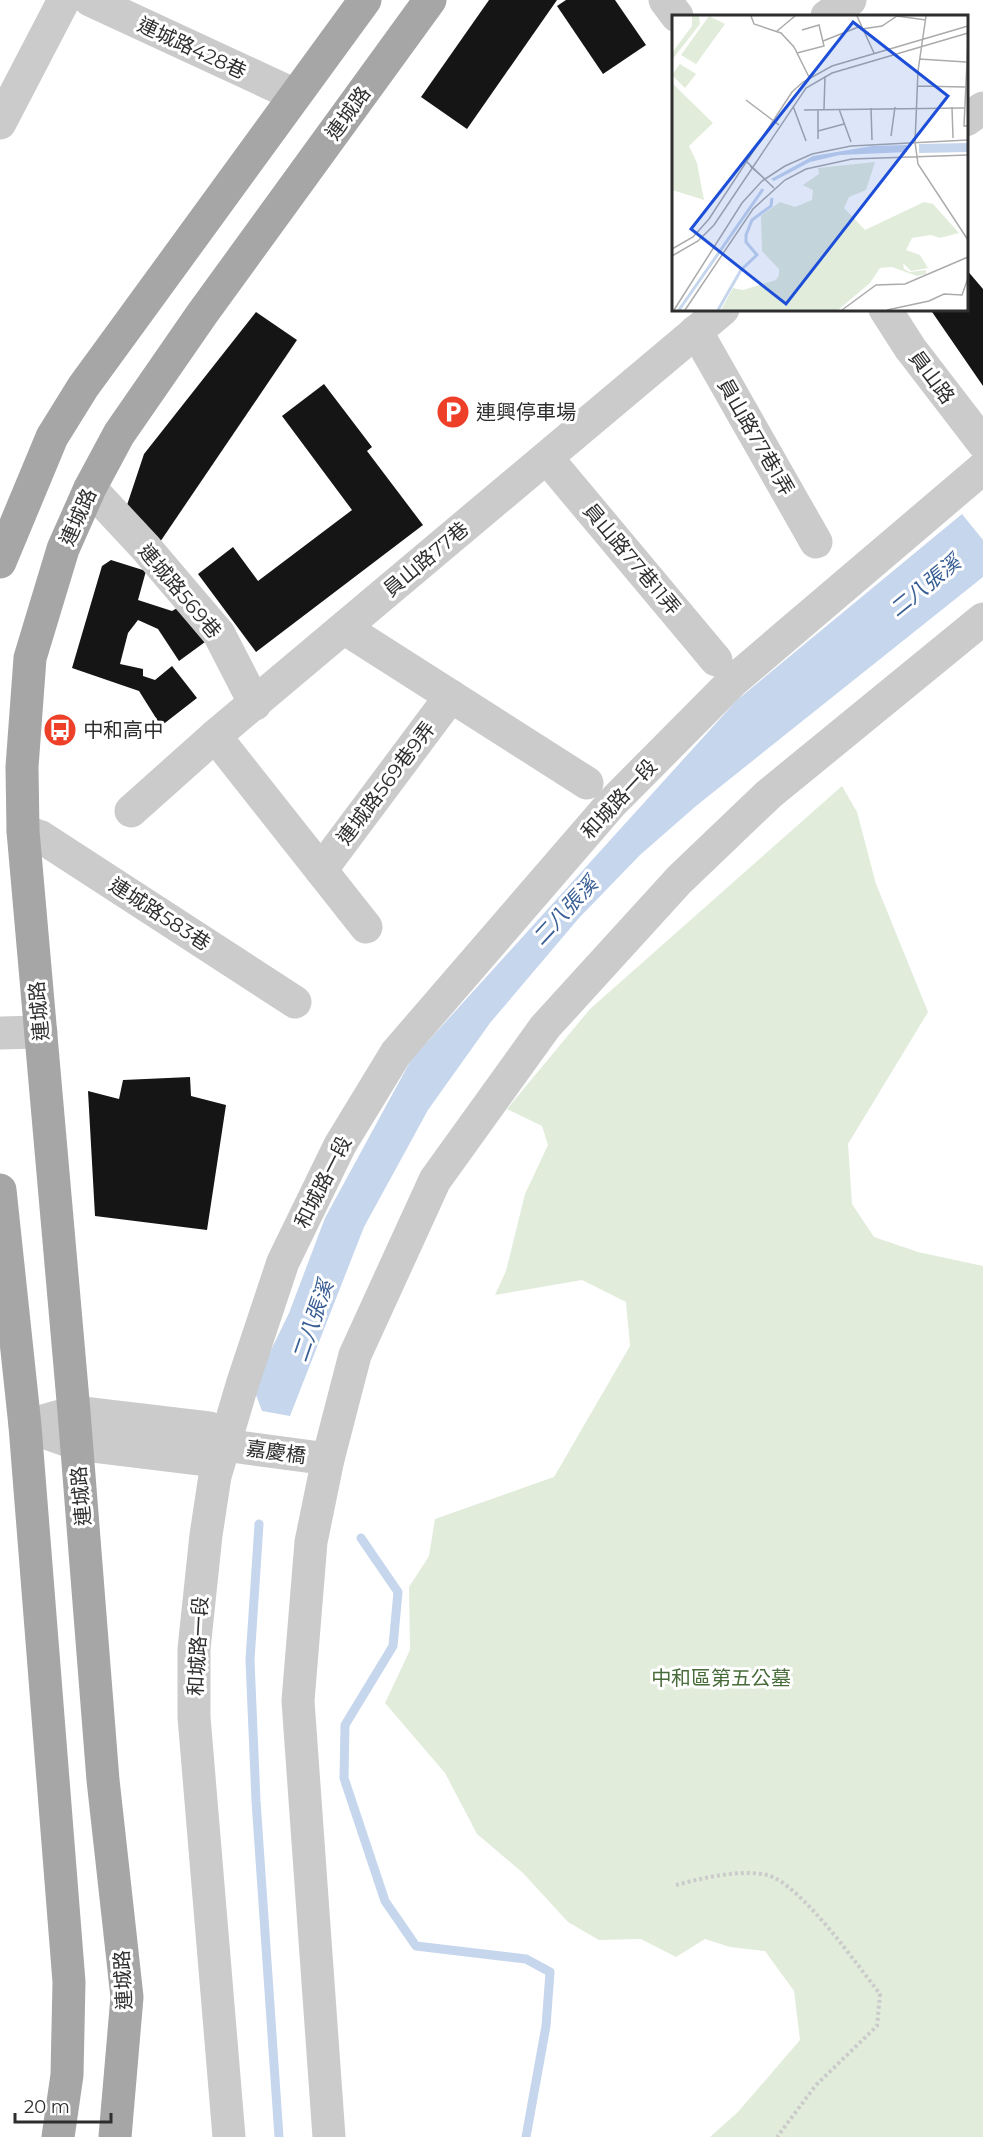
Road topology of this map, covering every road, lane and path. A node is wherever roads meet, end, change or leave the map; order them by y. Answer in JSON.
{"nodes":[{"id":1,"x":365,"y":0,"type":"edge"},
{"id":2,"x":430,"y":0,"type":"edge"},
{"id":3,"x":665,"y":0,"type":"edge"},
{"id":4,"x":850,"y":0,"type":"edge"},
{"id":5,"x":87,"y":1,"type":"edge"},
{"id":6,"x":676,"y":15,"type":"edge"},
{"id":7,"x":828,"y":15,"type":"edge"},
{"id":8,"x":295,"y":95,"type":"junction"},
{"id":9,"x":983,"y":108,"type":"edge"},
{"id":10,"x":968,"y":119,"type":"edge"},
{"id":11,"x":0,"y":123,"type":"edge"},
{"id":12,"x":722,"y":310,"type":"edge"},
{"id":13,"x":886,"y":310,"type":"edge"},
{"id":14,"x":696,"y":332,"type":"junction"},
{"id":15,"x":983,"y":443,"type":"edge"},
{"id":16,"x":547,"y":458,"type":"junction"},
{"id":17,"x":983,"y":468,"type":"edge"},
{"id":18,"x":90,"y":488,"type":"junction"},
{"id":19,"x":816,"y":542,"type":"dead end"},
{"id":20,"x":0,"y":562,"type":"edge"},
{"id":21,"x":983,"y":619,"type":"edge"},
{"id":22,"x":344,"y":628,"type":"junction"},
{"id":23,"x":716,"y":660,"type":"dead end"},
{"id":24,"x":451,"y":696,"type":"junction"},
{"id":25,"x":255,"y":704,"type":"junction"},
{"id":26,"x":214,"y":736,"type":"junction"},
{"id":27,"x":587,"y":783,"type":"dead end"},
{"id":28,"x":131,"y":811,"type":"dead end"},
{"id":29,"x":23,"y":831,"type":"junction"},
{"id":30,"x":321,"y":870,"type":"junction"},
{"id":31,"x":366,"y":927,"type":"dead end"},
{"id":32,"x":295,"y":1002,"type":"dead end"},
{"id":33,"x":41,"y":1032,"type":"junction"},
{"id":34,"x":0,"y":1033,"type":"edge"},
{"id":35,"x":0,"y":1190,"type":"edge"},
{"id":36,"x":75,"y":1412,"type":"junction"},
{"id":37,"x":25,"y":1426,"type":"junction"},
{"id":38,"x":77,"y":1444,"type":"junction"},
{"id":39,"x":224,"y":1445,"type":"junction"},
{"id":40,"x":328,"y":1459,"type":"junction"},
{"id":41,"x":676,"y":1885,"type":"dead end"},
{"id":42,"x":58,"y":2137,"type":"edge"},
{"id":43,"x":115,"y":2137,"type":"edge"},
{"id":44,"x":229,"y":2137,"type":"edge"},
{"id":45,"x":329,"y":2137,"type":"edge"},
{"id":46,"x":777,"y":2137,"type":"edge"}],
"edges":[{"from":1,"to":8,"type":"main road"},
{"from":2,"to":18,"type":"main road","name":"連城路"},
{"from":3,"to":6,"type":"street"},
{"from":4,"to":7,"type":"street"},
{"from":5,"to":8,"type":"street","name":"連城路428巷"},
{"from":5,"to":11,"type":"street"},
{"from":8,"to":20,"type":"main road"},
{"from":9,"to":10,"type":"street"},
{"from":12,"to":14,"type":"street","name":"員山路77巷"},
{"from":13,"to":15,"type":"street","name":"員山路"},
{"from":14,"to":16,"type":"street","name":"員山路77巷"},
{"from":14,"to":19,"type":"street","name":"員山路77巷1弄"},
{"from":16,"to":22,"type":"street","name":"員山路77巷"},
{"from":16,"to":23,"type":"street","name":"員山路77巷11弄"},
{"from":17,"to":39,"type":"street","name":"和城路一段"},
{"from":18,"to":25,"type":"street","name":"連城路569巷"},
{"from":18,"to":29,"type":"main road","name":"連城路"},
{"from":21,"to":40,"type":"street"},
{"from":22,"to":24,"type":"street"},
{"from":22,"to":25,"type":"street","name":"員山路77巷"},
{"from":24,"to":27,"type":"street"},
{"from":24,"to":30,"type":"street","name":"連城路569巷9弄"},
{"from":25,"to":26,"type":"street","name":"員山路77巷"},
{"from":26,"to":28,"type":"street","name":"員山路77巷"},
{"from":26,"to":30,"type":"street"},
{"from":29,"to":32,"type":"street","name":"連城路583巷"},
{"from":29,"to":33,"type":"main road","name":"連城路"},
{"from":30,"to":31,"type":"street"},
{"from":33,"to":34,"type":"street"},
{"from":33,"to":36,"type":"main road","name":"連城路"},
{"from":35,"to":37,"type":"main road"},
{"from":36,"to":37,"type":"street"},
{"from":36,"to":38,"type":"main road","name":"連城路"},
{"from":36,"to":39,"type":"street"},
{"from":37,"to":38,"type":"street"},
{"from":37,"to":42,"type":"main road"},
{"from":38,"to":39,"type":"street"},
{"from":38,"to":43,"type":"main road","name":"連城路"},
{"from":39,"to":40,"type":"street","name":"嘉慶橋"},
{"from":39,"to":44,"type":"street","name":"和城路一段"},
{"from":40,"to":45,"type":"street"},
{"from":41,"to":46,"type":"path"}]}
